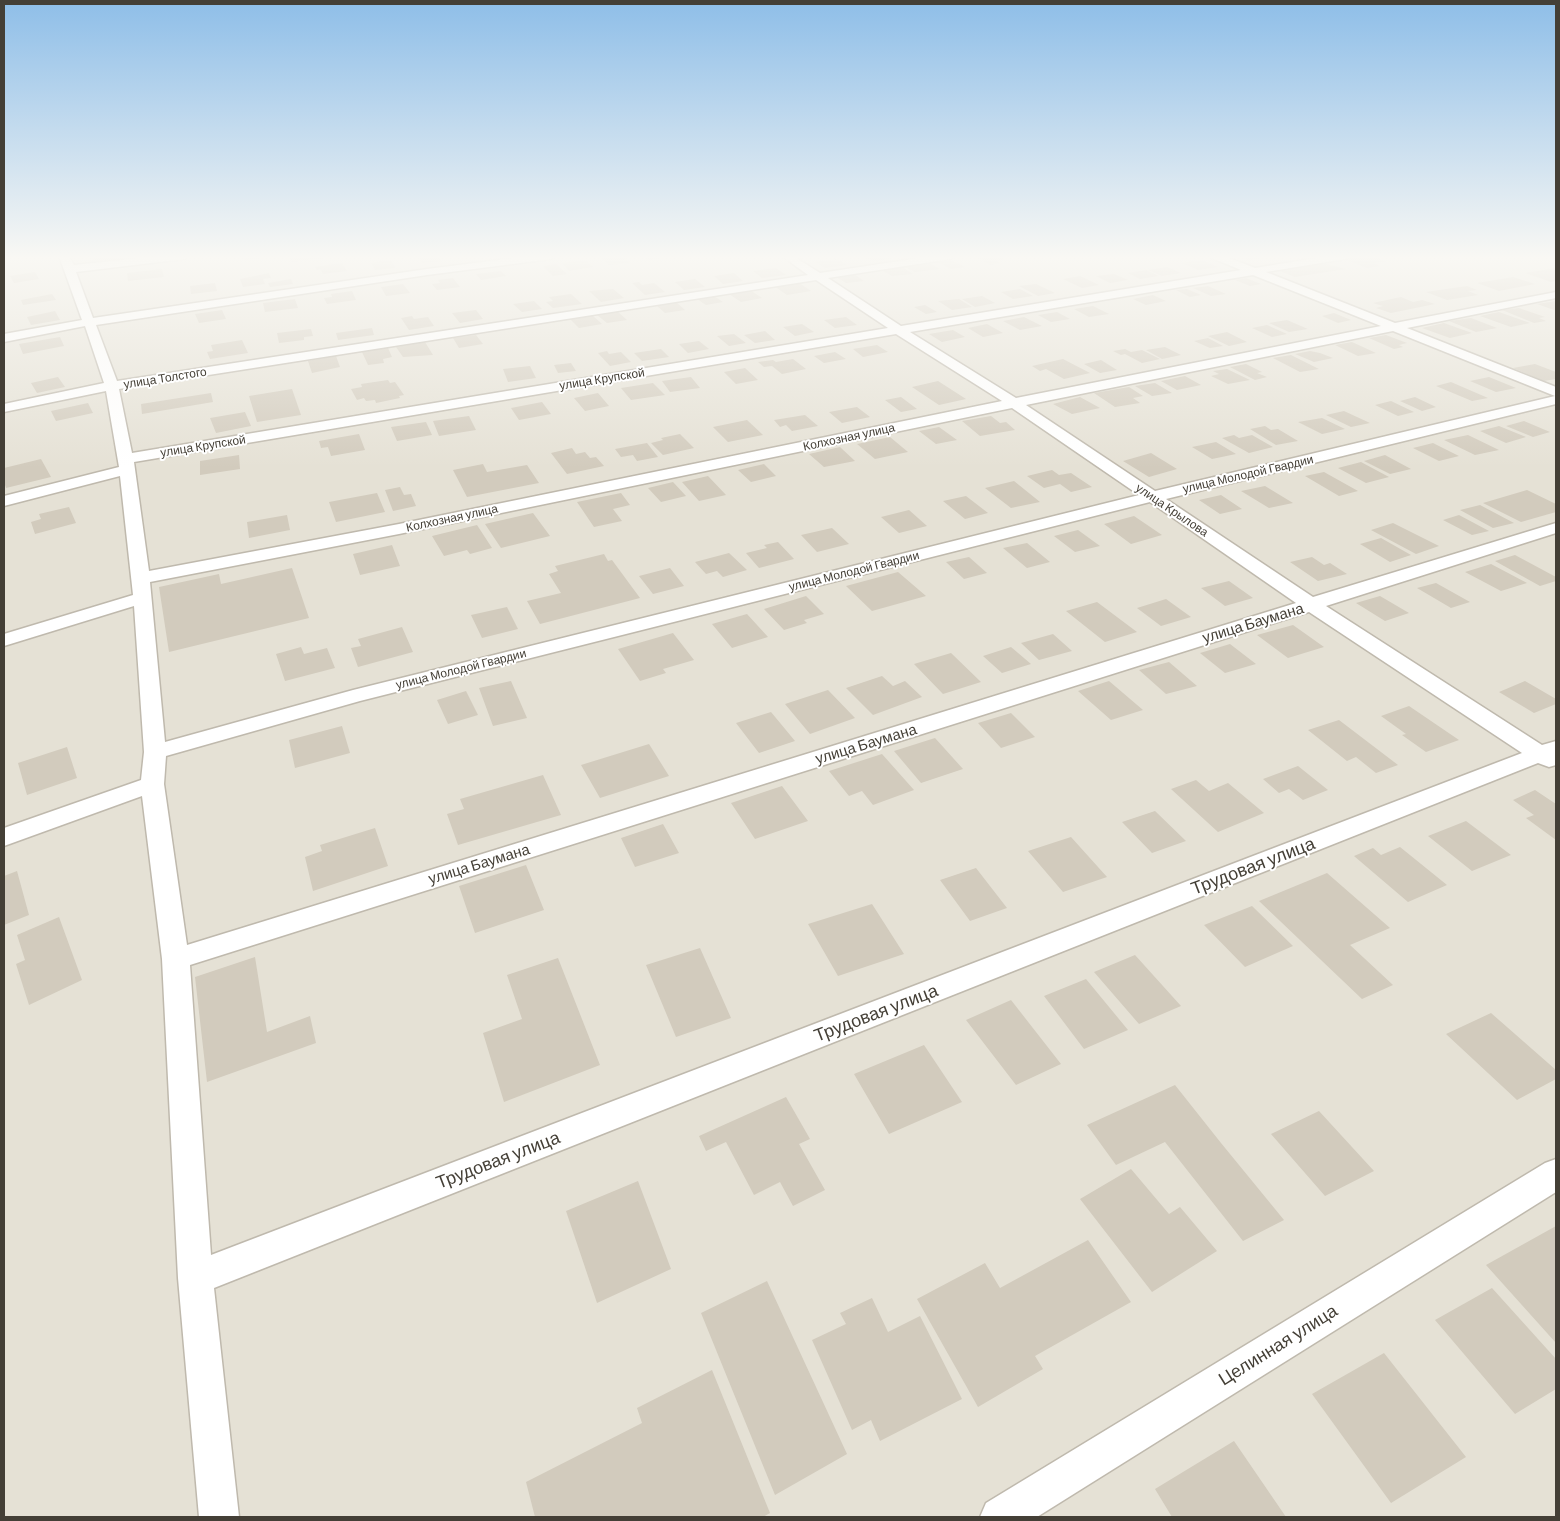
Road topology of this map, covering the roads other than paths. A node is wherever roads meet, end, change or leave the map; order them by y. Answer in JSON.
{"nodes":[{"id":1,"x":63,"y":327,"type":"edge"},
{"id":2,"x":91,"y":327,"type":"edge"},
{"id":3,"x":486,"y":327,"type":"edge"},
{"id":4,"x":893,"y":327,"type":"edge"},
{"id":5,"x":916,"y":327,"type":"edge"},
{"id":6,"x":1399,"y":327,"type":"edge"},
{"id":7,"x":1394,"y":328,"type":"junction"},
{"id":8,"x":898,"y":330,"type":"junction"},
{"id":9,"x":4,"y":338,"type":"edge"},
{"id":10,"x":112,"y":386,"type":"junction"},
{"id":11,"x":1556,"y":392,"type":"edge"},
{"id":12,"x":1556,"y":400,"type":"edge"},
{"id":13,"x":1014,"y":403,"type":"junction"},
{"id":14,"x":4,"y":408,"type":"edge"},
{"id":15,"x":127,"y":464,"type":"junction"},
{"id":16,"x":1152,"y":497,"type":"junction"},
{"id":17,"x":4,"y":502,"type":"edge"},
{"id":18,"x":1556,"y":528,"type":"edge"},
{"id":19,"x":142,"y":588,"type":"junction"},
{"id":20,"x":1312,"y":604,"type":"junction"},
{"id":21,"x":4,"y":640,"type":"edge"},
{"id":22,"x":155,"y":752,"type":"junction"},
{"id":23,"x":1551,"y":756,"type":"edge"},
{"id":24,"x":152,"y":784,"type":"junction"},
{"id":25,"x":4,"y":837,"type":"edge"},
{"id":26,"x":176,"y":959,"type":"junction"},
{"id":27,"x":1556,"y":1174,"type":"edge"},
{"id":28,"x":195,"y":1278,"type":"junction"},
{"id":29,"x":219,"y":1517,"type":"edge"},
{"id":30,"x":1000,"y":1517,"type":"edge"}],
"edges":[{"from":1,"to":9,"type":"street"},
{"from":2,"to":10,"type":"street"},
{"from":3,"to":10,"type":"street","name":"улица Толстого"},
{"from":4,"to":8,"type":"street","name":"улица Крылова"},
{"from":5,"to":8,"type":"street","name":"улица Крупской"},
{"from":6,"to":7,"type":"street","name":"Колхозная улица"},
{"from":7,"to":11,"type":"street"},
{"from":7,"to":13,"type":"street","name":"Колхозная улица"},
{"from":8,"to":13,"type":"street","name":"улица Крылова"},
{"from":8,"to":15,"type":"street","name":"улица Крупской"},
{"from":10,"to":14,"type":"street","name":"улица Толстого"},
{"from":10,"to":15,"type":"street"},
{"from":12,"to":16,"type":"street","name":"улица Молодой Гвардии"},
{"from":13,"to":16,"type":"street","name":"улица Крылова"},
{"from":13,"to":19,"type":"street","name":"Колхозная улица"},
{"from":15,"to":17,"type":"street","name":"улица Крупской"},
{"from":15,"to":19,"type":"street"},
{"from":16,"to":20,"type":"street","name":"улица Крылова"},
{"from":16,"to":22,"type":"street","name":"улица Молодой Гвардии"},
{"from":18,"to":20,"type":"street","name":"улица Баумана"},
{"from":19,"to":21,"type":"street","name":"Колхозная улица"},
{"from":19,"to":22,"type":"street"},
{"from":20,"to":23,"type":"street","name":"улица Крылова"},
{"from":20,"to":26,"type":"street","name":"улица Баумана"},
{"from":22,"to":24,"type":"street"},
{"from":23,"to":28,"type":"street","name":"Трудовая улица"},
{"from":24,"to":25,"type":"street"},
{"from":24,"to":26,"type":"street"},
{"from":26,"to":28,"type":"street"},
{"from":27,"to":30,"type":"street","name":"Целинная улица"},
{"from":28,"to":29,"type":"street"}]}
